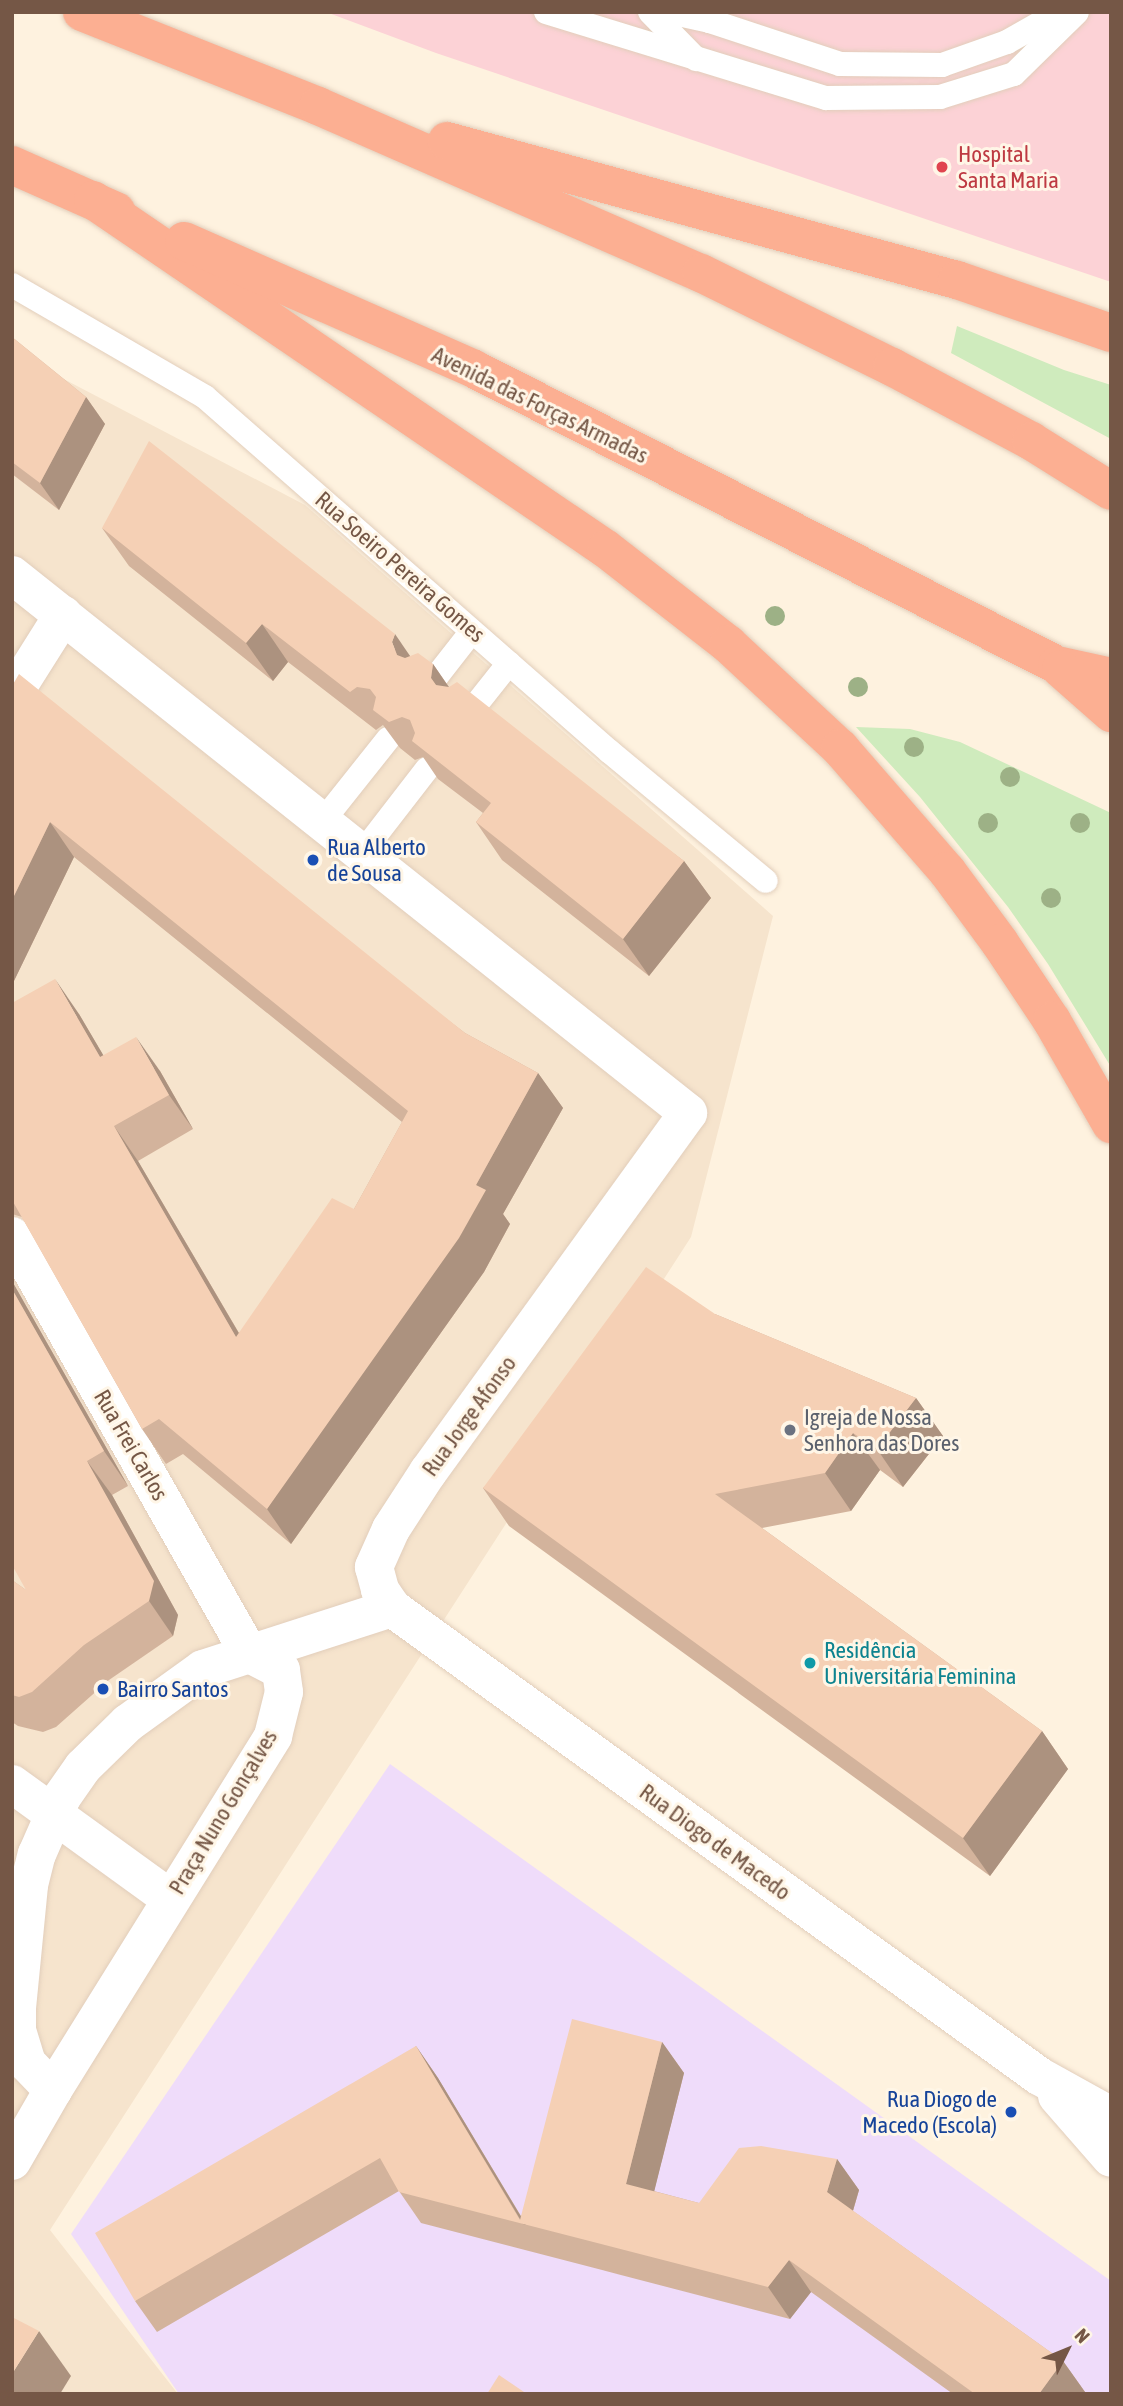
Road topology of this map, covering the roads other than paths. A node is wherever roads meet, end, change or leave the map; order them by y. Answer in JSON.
{"nodes":[{"id":1,"x":82,"y":12,"type":"edge"},
{"id":2,"x":546,"y":12,"type":"edge"},
{"id":3,"x":649,"y":12,"type":"edge"},
{"id":4,"x":669,"y":12,"type":"edge"},
{"id":5,"x":1060,"y":12,"type":"edge"},
{"id":6,"x":1077,"y":12,"type":"edge"},
{"id":7,"x":706,"y":17,"type":"edge"},
{"id":8,"x":698,"y":61,"type":"junction"},
{"id":9,"x":318,"y":106,"type":"junction"},
{"id":10,"x":12,"y":165,"type":"edge"},
{"id":11,"x":93,"y":200,"type":"junction"},
{"id":12,"x":12,"y":285,"type":"edge"},
{"id":13,"x":1111,"y":333,"type":"edge"},
{"id":14,"x":1111,"y":491,"type":"edge"},
{"id":15,"x":12,"y":575,"type":"edge"},
{"id":16,"x":62,"y":615,"type":"junction"},
{"id":17,"x":472,"y":631,"type":"junction"},
{"id":18,"x":509,"y":663,"type":"junction"},
{"id":19,"x":1057,"y":665,"type":"junction"},
{"id":20,"x":1111,"y":677,"type":"edge"},
{"id":21,"x":433,"y":681,"type":"edge"},
{"id":22,"x":12,"y":696,"type":"edge"},
{"id":23,"x":471,"y":711,"type":"edge"},
{"id":24,"x":1111,"y":713,"type":"edge"},
{"id":25,"x":388,"y":739,"type":"edge"},
{"id":26,"x":426,"y":769,"type":"edge"},
{"id":27,"x":323,"y":822,"type":"junction"},
{"id":28,"x":362,"y":853,"type":"junction"},
{"id":29,"x":766,"y":881,"type":"dead end"},
{"id":30,"x":1111,"y":1124,"type":"edge"},
{"id":31,"x":12,"y":1236,"type":"edge"},
{"id":32,"x":392,"y":1608,"type":"junction"},
{"id":33,"x":250,"y":1654,"type":"junction"},
{"id":34,"x":12,"y":1784,"type":"edge"},
{"id":35,"x":55,"y":1815,"type":"junction"},
{"id":36,"x":170,"y":1899,"type":"junction"},
{"id":37,"x":1039,"y":2076,"type":"junction"},
{"id":38,"x":12,"y":2084,"type":"edge"},
{"id":39,"x":52,"y":2090,"type":"junction"},
{"id":40,"x":1111,"y":2116,"type":"edge"},
{"id":41,"x":1111,"y":2158,"type":"edge"},
{"id":42,"x":12,"y":2161,"type":"edge"}],
"edges":[{"from":1,"to":9,"type":"highway"},
{"from":2,"to":8,"type":"lane"},
{"from":3,"to":8,"type":"lane"},
{"from":4,"to":7,"type":"lane"},
{"from":5,"to":7,"type":"lane"},
{"from":6,"to":8,"type":"lane"},
{"from":9,"to":13,"type":"highway"},
{"from":9,"to":14,"type":"highway"},
{"from":10,"to":11,"type":"highway","name":"Avenida das Forças Armadas"},
{"from":11,"to":19,"type":"highway","name":"Avenida das Forças Armadas"},
{"from":11,"to":30,"type":"highway"},
{"from":12,"to":17,"type":"lane","name":"Rua Soeiro Pereira Gomes"},
{"from":15,"to":16,"type":"street"},
{"from":16,"to":22,"type":"street"},
{"from":16,"to":27,"type":"street"},
{"from":17,"to":18,"type":"lane","name":"Rua Soeiro Pereira Gomes"},
{"from":17,"to":21,"type":"lane"},
{"from":18,"to":23,"type":"lane"},
{"from":18,"to":29,"type":"lane","name":"Rua Soeiro Pereira Gomes"},
{"from":19,"to":20,"type":"highway","name":"Avenida das Forças Armadas"},
{"from":19,"to":24,"type":"highway","name":"Avenida das Forças Armadas"},
{"from":25,"to":27,"type":"lane"},
{"from":26,"to":28,"type":"lane"},
{"from":27,"to":28,"type":"street"},
{"from":28,"to":32,"type":"street","name":"Rua Jorge Afonso"},
{"from":31,"to":33,"type":"street","name":"Rua Frei Carlos"},
{"from":32,"to":33,"type":"street"},
{"from":32,"to":37,"type":"street","name":"Rua Diogo de Macedo"},
{"from":33,"to":35,"type":"street"},
{"from":33,"to":36,"type":"street","name":"Praça Nuno Gonçalves"},
{"from":34,"to":35,"type":"street"},
{"from":35,"to":36,"type":"street"},
{"from":35,"to":39,"type":"street"},
{"from":36,"to":39,"type":"street","name":"Praça Nuno Gonçalves"},
{"from":37,"to":40,"type":"street","name":"Rua Diogo de Macedo"},
{"from":37,"to":41,"type":"street","name":"Rua Diogo de Macedo"},
{"from":38,"to":39,"type":"street"},
{"from":39,"to":42,"type":"street"}]}
